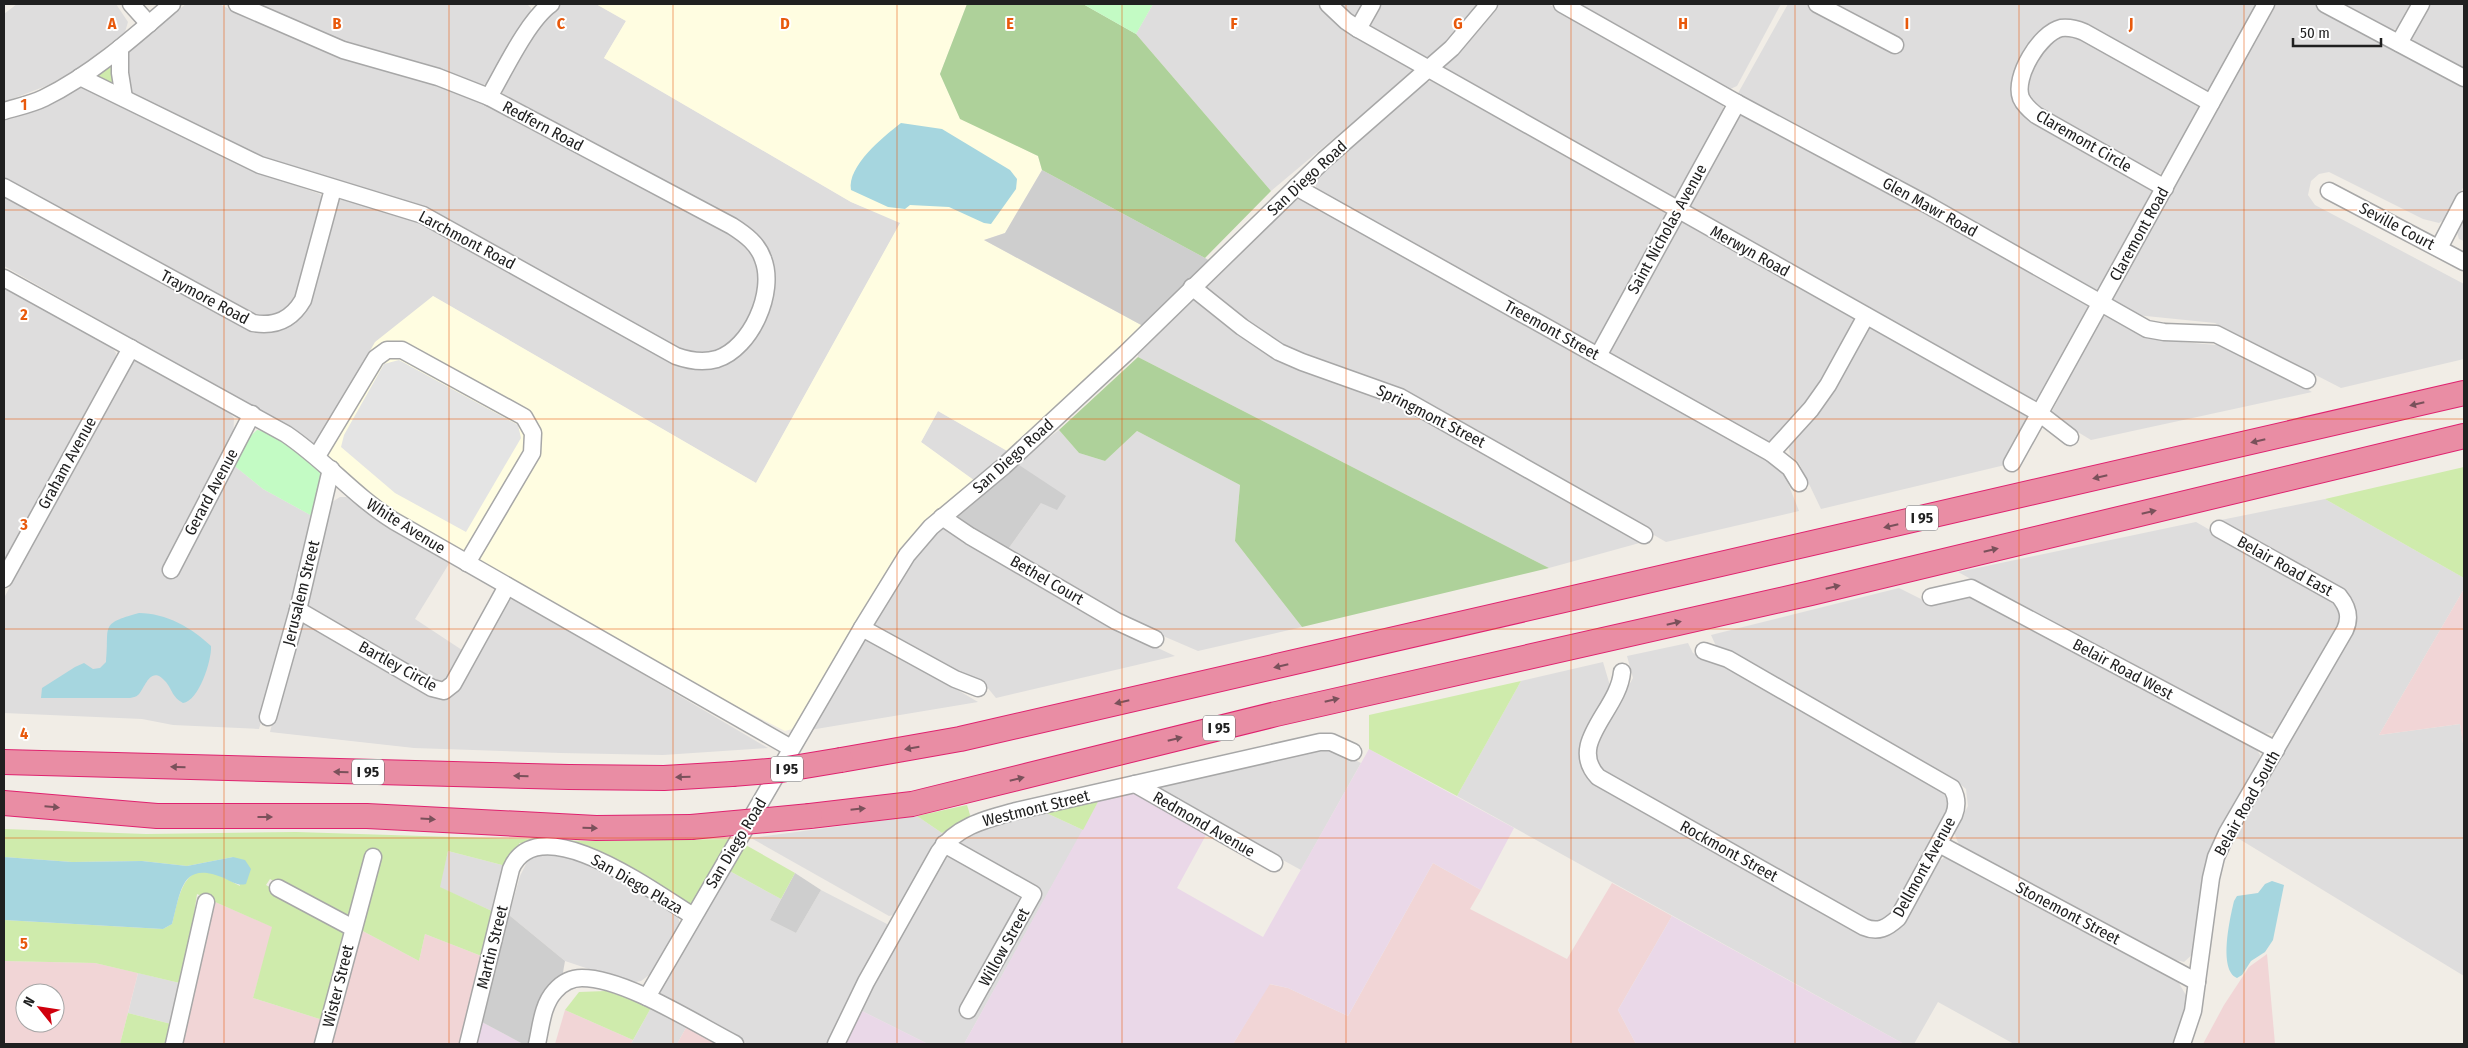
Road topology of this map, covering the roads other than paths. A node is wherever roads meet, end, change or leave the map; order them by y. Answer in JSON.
{"nodes":[{"id":1,"x":132,"y":4,"type":"edge"},
{"id":2,"x":172,"y":4,"type":"edge"},
{"id":3,"x":237,"y":4,"type":"edge"},
{"id":4,"x":1328,"y":4,"type":"edge"},
{"id":5,"x":1372,"y":4,"type":"edge"},
{"id":6,"x":1489,"y":4,"type":"edge"},
{"id":7,"x":1562,"y":4,"type":"edge"},
{"id":8,"x":1817,"y":4,"type":"edge"},
{"id":9,"x":2266,"y":4,"type":"edge"},
{"id":10,"x":2325,"y":4,"type":"edge"},
{"id":11,"x":2421,"y":4,"type":"edge"},
{"id":12,"x":545,"y":5,"type":"edge"},
{"id":13,"x":149,"y":24,"type":"junction"},
{"id":14,"x":1358,"y":29,"type":"junction"},
{"id":15,"x":2399,"y":43,"type":"junction"},
{"id":16,"x":1895,"y":45,"type":"dead end"},
{"id":17,"x":120,"y":48,"type":"junction"},
{"id":18,"x":1427,"y":69,"type":"junction"},
{"id":19,"x":80,"y":77,"type":"junction"},
{"id":20,"x":2464,"y":78,"type":"edge"},
{"id":21,"x":488,"y":97,"type":"junction"},
{"id":22,"x":124,"y":98,"type":"junction"},
{"id":23,"x":1737,"y":103,"type":"junction"},
{"id":24,"x":2211,"y":103,"type":"junction"},
{"id":25,"x":4,"y":111,"type":"edge"},
{"id":26,"x":4,"y":187,"type":"edge"},
{"id":27,"x":1296,"y":188,"type":"junction"},
{"id":28,"x":2165,"y":188,"type":"junction"},
{"id":29,"x":333,"y":189,"type":"junction"},
{"id":30,"x":2329,"y":190,"type":"dead end"},
{"id":31,"x":2464,"y":200,"type":"edge"},
{"id":32,"x":1678,"y":210,"type":"junction"},
{"id":33,"x":2439,"y":248,"type":"junction"},
{"id":34,"x":2464,"y":262,"type":"edge"},
{"id":35,"x":4,"y":278,"type":"edge"},
{"id":36,"x":1192,"y":287,"type":"junction"},
{"id":37,"x":2101,"y":303,"type":"junction"},
{"id":38,"x":1866,"y":316,"type":"junction"},
{"id":39,"x":752,"y":325,"type":"joint"},
{"id":40,"x":131,"y":348,"type":"junction"},
{"id":41,"x":1598,"y":356,"type":"junction"},
{"id":42,"x":2307,"y":380,"type":"dead end"},
{"id":43,"x":2464,"y":393,"type":"edge"},
{"id":44,"x":2039,"y":413,"type":"junction"},
{"id":45,"x":252,"y":414,"type":"junction"},
{"id":46,"x":2464,"y":436,"type":"edge"},
{"id":47,"x":2070,"y":437,"type":"dead end"},
{"id":48,"x":1771,"y":453,"type":"junction"},
{"id":49,"x":317,"y":456,"type":"junction"},
{"id":50,"x":2012,"y":463,"type":"dead end"},
{"id":51,"x":331,"y":469,"type":"junction"},
{"id":52,"x":1799,"y":483,"type":"dead end"},
{"id":53,"x":942,"y":516,"type":"junction"},
{"id":54,"x":2219,"y":529,"type":"dead end"},
{"id":55,"x":1644,"y":535,"type":"dead end"},
{"id":56,"x":467,"y":563,"type":"junction"},
{"id":57,"x":170,"y":570,"type":"dead end"},
{"id":58,"x":4,"y":579,"type":"edge"},
{"id":59,"x":507,"y":586,"type":"junction"},
{"id":60,"x":1931,"y":597,"type":"dead end"},
{"id":61,"x":2346,"y":607,"type":"joint"},
{"id":62,"x":298,"y":610,"type":"junction"},
{"id":63,"x":862,"y":628,"type":"junction"},
{"id":64,"x":1155,"y":639,"type":"dead end"},
{"id":65,"x":1704,"y":651,"type":"dead end"},
{"id":66,"x":1622,"y":672,"type":"dead end"},
{"id":67,"x":978,"y":688,"type":"dead end"},
{"id":68,"x":268,"y":717,"type":"dead end"},
{"id":69,"x":792,"y":748,"type":"junction"},
{"id":70,"x":2276,"y":750,"type":"junction"},
{"id":71,"x":1353,"y":752,"type":"dead end"},
{"id":72,"x":4,"y":762,"type":"edge"},
{"id":73,"x":1134,"y":784,"type":"junction"},
{"id":74,"x":4,"y":803,"type":"edge"},
{"id":75,"x":944,"y":844,"type":"junction"},
{"id":76,"x":1938,"y":844,"type":"junction"},
{"id":77,"x":522,"y":852,"type":"joint"},
{"id":78,"x":374,"y":857,"type":"dead end"},
{"id":79,"x":1274,"y":864,"type":"dead end"},
{"id":80,"x":278,"y":888,"type":"dead end"},
{"id":81,"x":206,"y":902,"type":"dead end"},
{"id":82,"x":693,"y":916,"type":"junction"},
{"id":83,"x":353,"y":928,"type":"junction"},
{"id":84,"x":1880,"y":930,"type":"joint"},
{"id":85,"x":2197,"y":982,"type":"junction"},
{"id":86,"x":647,"y":997,"type":"junction"},
{"id":87,"x":968,"y":1010,"type":"dead end"},
{"id":88,"x":174,"y":1044,"type":"edge"},
{"id":89,"x":323,"y":1044,"type":"edge"},
{"id":90,"x":468,"y":1044,"type":"edge"},
{"id":91,"x":537,"y":1044,"type":"edge"},
{"id":92,"x":735,"y":1044,"type":"edge"},
{"id":93,"x":836,"y":1044,"type":"edge"},
{"id":94,"x":2182,"y":1044,"type":"edge"}],
"edges":[{"from":1,"to":13,"type":"street"},
{"from":2,"to":13,"type":"street"},
{"from":3,"to":21,"type":"street","name":"Redfern Road"},
{"from":4,"to":14,"type":"street","name":"Merwyn Road"},
{"from":5,"to":14,"type":"street"},
{"from":6,"to":18,"type":"street","name":"San Diego Road"},
{"from":7,"to":23,"type":"street","name":"Glen Mawr Road"},
{"from":8,"to":16,"type":"street"},
{"from":9,"to":24,"type":"street","name":"Claremont Road"},
{"from":10,"to":15,"type":"street"},
{"from":11,"to":15,"type":"street"},
{"from":12,"to":21,"type":"street"},
{"from":13,"to":17,"type":"street"},
{"from":14,"to":18,"type":"street","name":"Merwyn Road"},
{"from":15,"to":20,"type":"street"},
{"from":17,"to":19,"type":"street"},
{"from":17,"to":22,"type":"street"},
{"from":18,"to":27,"type":"street","name":"San Diego Road"},
{"from":18,"to":32,"type":"street","name":"Merwyn Road"},
{"from":19,"to":22,"type":"street","name":"Larchmont Road"},
{"from":19,"to":25,"type":"street"},
{"from":21,"to":39,"type":"street","name":"Redfern Road"},
{"from":22,"to":29,"type":"street","name":"Larchmont Road"},
{"from":23,"to":32,"type":"street","name":"Saint Nicholas Avenue"},
{"from":23,"to":37,"type":"street","name":"Glen Mawr Road"},
{"from":24,"to":28,"type":"street","name":"Claremont Road"},
{"from":24,"to":28,"type":"street","name":"Claremont Circle"},
{"from":26,"to":29,"type":"street","name":"Traymore Road"},
{"from":27,"to":36,"type":"street","name":"San Diego Road"},
{"from":27,"to":41,"type":"street","name":"Treemont Street"},
{"from":28,"to":37,"type":"street","name":"Claremont Road"},
{"from":29,"to":39,"type":"street","name":"Larchmont Road"},
{"from":30,"to":33,"type":"street","name":"Seville Court"},
{"from":31,"to":33,"type":"street"},
{"from":32,"to":38,"type":"street","name":"Merwyn Road"},
{"from":32,"to":41,"type":"street","name":"Saint Nicholas Avenue"},
{"from":33,"to":34,"type":"street","name":"Seville Court"},
{"from":35,"to":40,"type":"street","name":"White Avenue"},
{"from":36,"to":53,"type":"street","name":"San Diego Road"},
{"from":36,"to":55,"type":"street","name":"Springmont Street"},
{"from":37,"to":42,"type":"street","name":"Glen Mawr Road"},
{"from":37,"to":44,"type":"street","name":"Claremont Road"},
{"from":38,"to":44,"type":"street","name":"Merwyn Road"},
{"from":38,"to":48,"type":"street"},
{"from":40,"to":45,"type":"street","name":"White Avenue"},
{"from":40,"to":58,"type":"street","name":"Graham Avenue"},
{"from":41,"to":48,"type":"street","name":"Treemont Street"},
{"from":43,"to":72,"type":"highway","number":"I 95","one_way":true,"bridge":true},
{"from":44,"to":47,"type":"street","name":"Merwyn Road"},
{"from":44,"to":50,"type":"street","name":"Claremont Road"},
{"from":45,"to":49,"type":"street","name":"White Avenue"},
{"from":45,"to":57,"type":"street","name":"Gerard Avenue"},
{"from":74,"to":46,"type":"highway","number":"I 95","one_way":true,"bridge":true},
{"from":48,"to":52,"type":"street","name":"Treemont Street"},
{"from":49,"to":51,"type":"street","name":"White Avenue"},
{"from":49,"to":56,"type":"street"},
{"from":51,"to":56,"type":"street","name":"White Avenue"},
{"from":51,"to":62,"type":"street","name":"Jerusalem Street"},
{"from":53,"to":63,"type":"street","name":"San Diego Road"},
{"from":53,"to":64,"type":"street","name":"Bethel Court"},
{"from":54,"to":61,"type":"street","name":"Belair Road East"},
{"from":56,"to":59,"type":"street","name":"White Avenue"},
{"from":59,"to":62,"type":"street","name":"Bartley Circle"},
{"from":59,"to":69,"type":"street","name":"White Avenue"},
{"from":60,"to":70,"type":"street","name":"Belair Road West"},
{"from":61,"to":70,"type":"street","name":"Belair Road South"},
{"from":62,"to":68,"type":"street","name":"Jerusalem Street"},
{"from":63,"to":67,"type":"street"},
{"from":63,"to":69,"type":"street","name":"San Diego Road"},
{"from":65,"to":76,"type":"street","name":"Dellmont Avenue"},
{"from":66,"to":84,"type":"street","name":"Rockmont Street"},
{"from":69,"to":82,"type":"street","name":"San Diego Road"},
{"from":70,"to":85,"type":"street","name":"Belair Road South"},
{"from":71,"to":73,"type":"street","name":"Westmont Street"},
{"from":73,"to":75,"type":"street","name":"Westmont Street"},
{"from":73,"to":79,"type":"street","name":"Redmond Avenue"},
{"from":75,"to":87,"type":"street","name":"Willow Street"},
{"from":75,"to":93,"type":"street","name":"Westmont Street"},
{"from":76,"to":84,"type":"street","name":"Dellmont Avenue"},
{"from":76,"to":85,"type":"street","name":"Stonemont Street"},
{"from":77,"to":82,"type":"street","name":"San Diego Plaza"},
{"from":77,"to":90,"type":"street","name":"Martin Street"},
{"from":78,"to":83,"type":"street","name":"Wister Street"},
{"from":80,"to":83,"type":"street"},
{"from":81,"to":88,"type":"street"},
{"from":82,"to":86,"type":"street","name":"San Diego Road"},
{"from":83,"to":89,"type":"street","name":"Wister Street"},
{"from":85,"to":94,"type":"street","name":"Belair Road South"},
{"from":86,"to":91,"type":"street"},
{"from":86,"to":92,"type":"street"}]}
